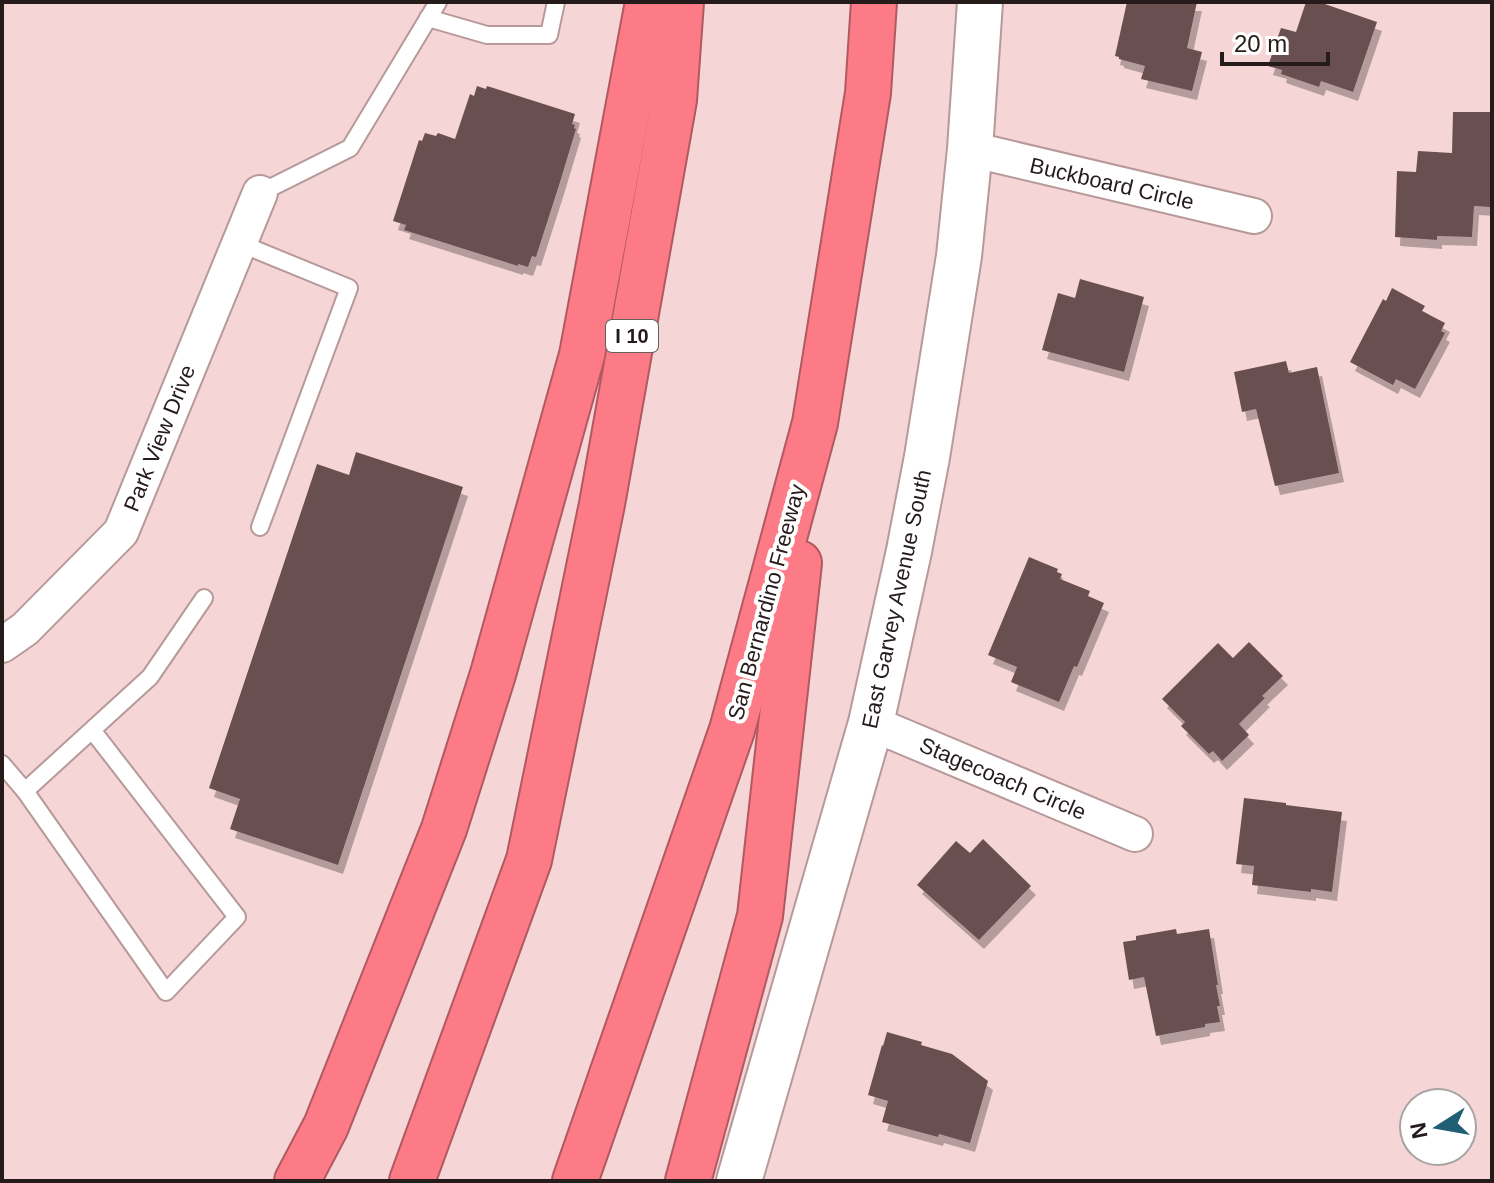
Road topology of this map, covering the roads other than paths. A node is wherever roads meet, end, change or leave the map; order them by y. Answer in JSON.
{"nodes":[{"id":1,"x":438,"y":2,"type":"edge"},
{"id":2,"x":556,"y":2,"type":"edge"},
{"id":3,"x":648,"y":2,"type":"edge"},
{"id":4,"x":681,"y":2,"type":"edge"},
{"id":5,"x":874,"y":2,"type":"edge"},
{"id":6,"x":980,"y":2,"type":"edge"},
{"id":7,"x":428,"y":18,"type":"junction"},
{"id":8,"x":970,"y":149,"type":"junction"},
{"id":9,"x":260,"y":193,"type":"joint"},
{"id":10,"x":1254,"y":216,"type":"dead end"},
{"id":11,"x":239,"y":243,"type":"junction"},
{"id":12,"x":815,"y":423,"type":"junction"},
{"id":13,"x":260,"y":527,"type":"dead end"},
{"id":14,"x":204,"y":598,"type":"dead end"},
{"id":15,"x":2,"y":645,"type":"edge"},
{"id":16,"x":871,"y":723,"type":"junction"},
{"id":17,"x":92,"y":730,"type":"junction"},
{"id":18,"x":2,"y":764,"type":"edge"},
{"id":19,"x":25,"y":791,"type":"junction"},
{"id":20,"x":1135,"y":834,"type":"dead end"},
{"id":21,"x":297,"y":1181,"type":"edge"},
{"id":22,"x":412,"y":1181,"type":"edge"},
{"id":23,"x":575,"y":1181,"type":"edge"},
{"id":24,"x":688,"y":1181,"type":"edge"},
{"id":25,"x":739,"y":1181,"type":"edge"}],
"edges":[{"from":1,"to":7,"type":"lane"},
{"from":2,"to":7,"type":"lane"},
{"from":3,"to":21,"type":"highway"},
{"from":4,"to":22,"type":"highway","number":"I 10"},
{"from":5,"to":12,"type":"highway","name":"San Bernardino Freeway"},
{"from":6,"to":8,"type":"street","name":"East Garvey Avenue South"},
{"from":7,"to":9,"type":"lane"},
{"from":8,"to":10,"type":"street","name":"Buckboard Circle"},
{"from":8,"to":16,"type":"street","name":"East Garvey Avenue South"},
{"from":9,"to":11,"type":"street","name":"Park View Drive"},
{"from":11,"to":13,"type":"lane"},
{"from":11,"to":15,"type":"street","name":"Park View Drive"},
{"from":12,"to":23,"type":"highway","name":"San Bernardino Freeway"},
{"from":12,"to":24,"type":"highway"},
{"from":14,"to":17,"type":"lane"},
{"from":16,"to":20,"type":"street","name":"Stagecoach Circle"},
{"from":16,"to":25,"type":"street","name":"East Garvey Avenue South"},
{"from":17,"to":19,"type":"lane"},
{"from":17,"to":19,"type":"lane"},
{"from":18,"to":19,"type":"lane"}]}
